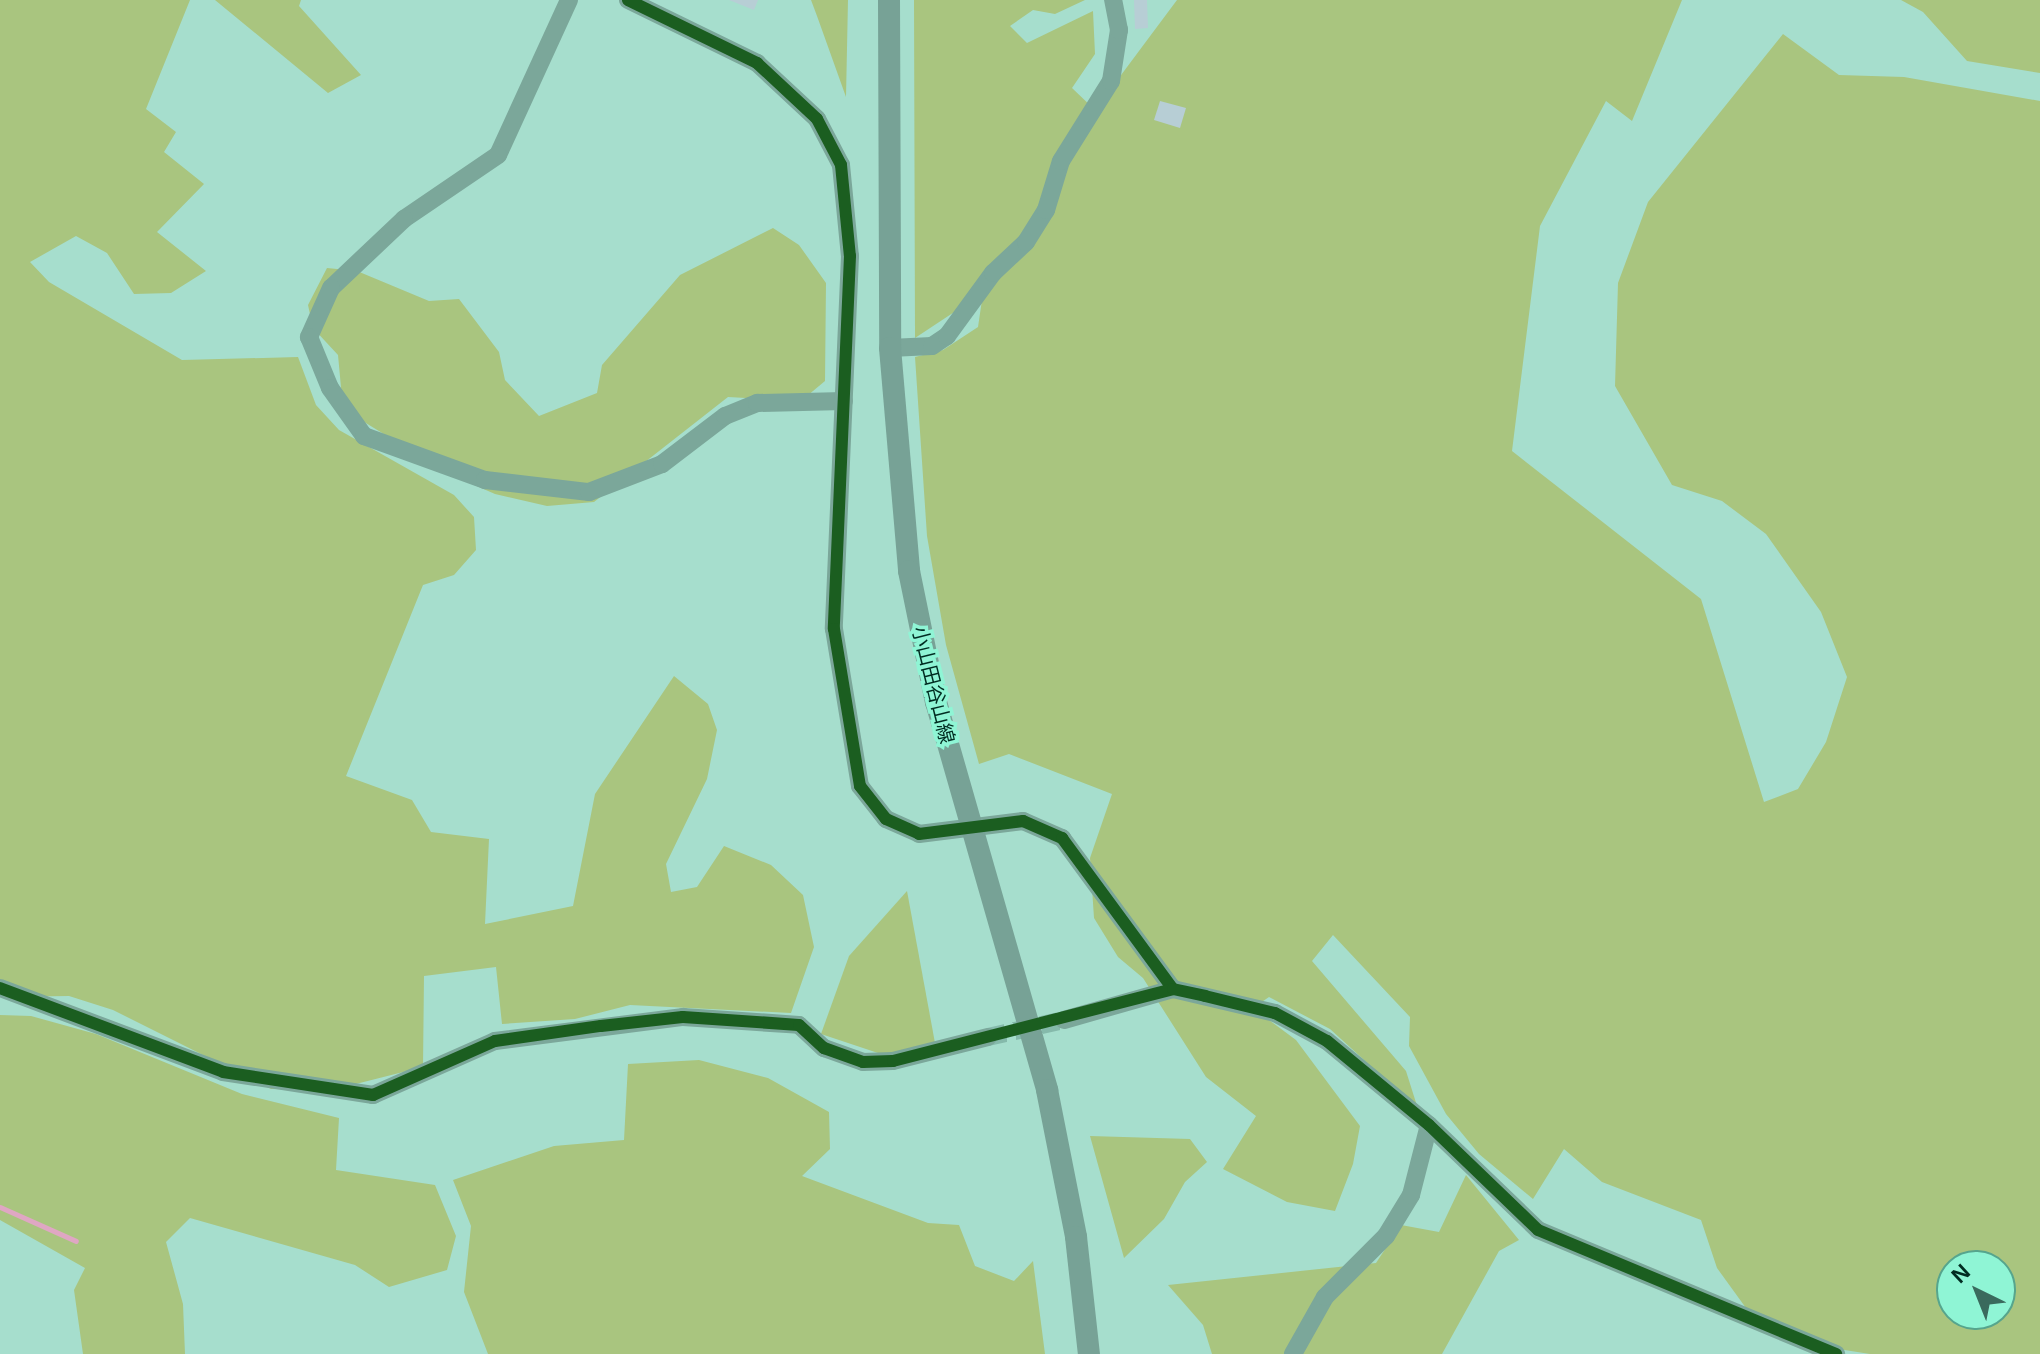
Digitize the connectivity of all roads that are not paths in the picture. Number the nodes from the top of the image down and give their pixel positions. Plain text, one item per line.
1 (569, 0) edge
2 (628, 0) edge
3 (889, 0) edge
4 (1113, 0) edge
5 (890, 348) junction
6 (844, 401) junction
7 (970, 824) junction
8 (0, 988) edge
9 (1173, 989) junction
10 (1064, 1020) tunnel mouth
11 (988, 1037) tunnel mouth
12 (1429, 1125) junction
13 (1089, 1354) edge
14 (1293, 1354) edge
15 (1836, 1354) edge

1 - 6 street
2 - 6 street
3 - 5 main road, 小山田谷山線
4 - 5 street
5 - 7 main road, 小山田谷山線
6 - 7 street
7 - 9 street
7 - 13 main road, 小山田谷山線
8 - 11 street
9 - 10 street
9 - 12 street
12 - 14 street
12 - 15 street

